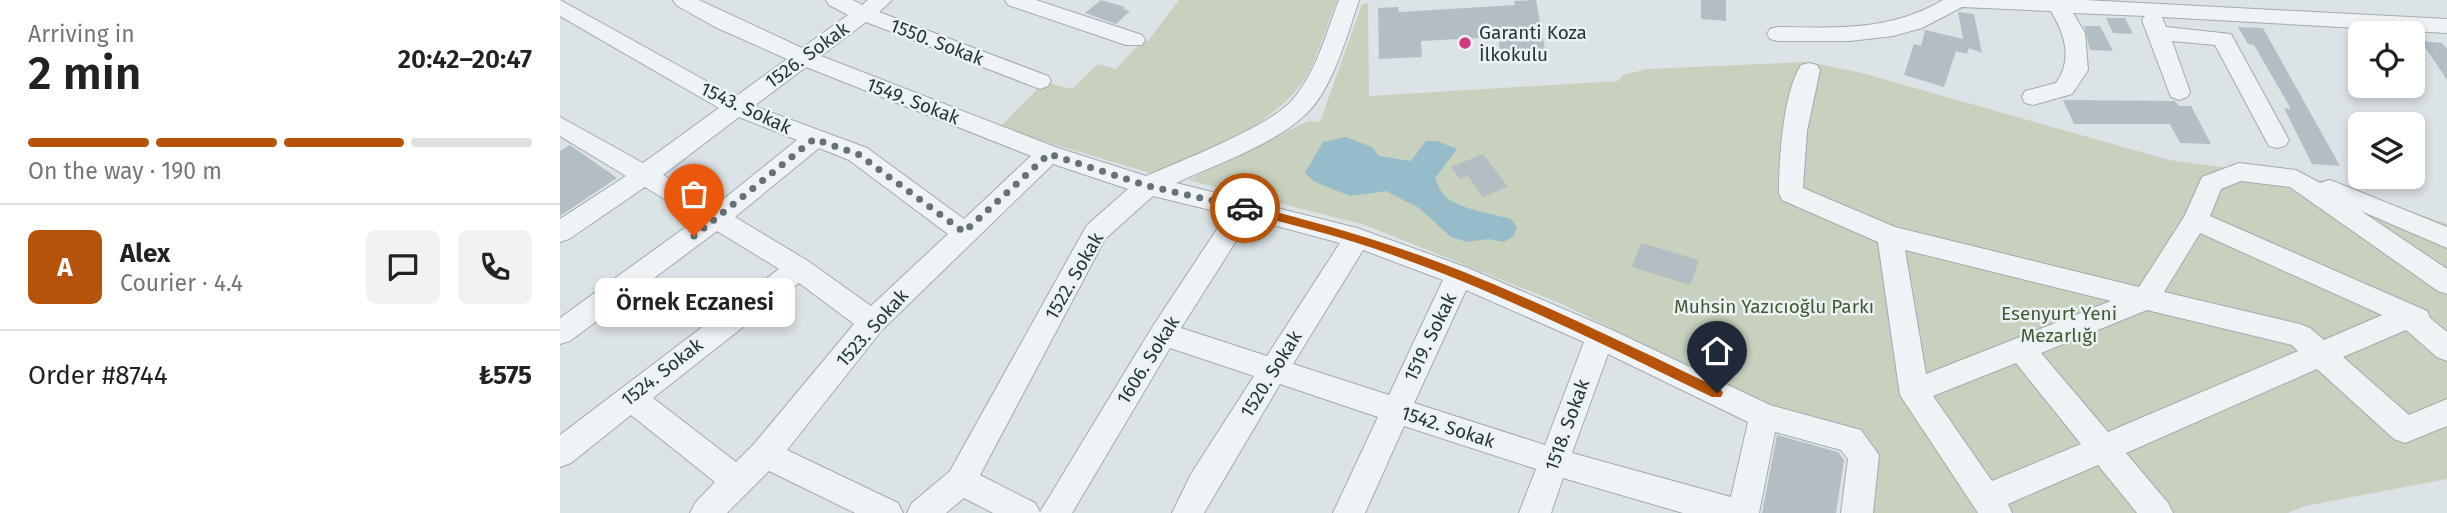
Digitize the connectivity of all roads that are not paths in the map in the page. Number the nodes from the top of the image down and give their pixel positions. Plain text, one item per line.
1 (683, 0) edge
2 (836, 0) edge
3 (1015, 0) edge
4 (1349, 0) edge
5 (1960, 0) edge
6 (2057, 4) junction
7 (560, 7) edge
8 (873, 7) edge
9 (2149, 9) junction
10 (2447, 26) edge
11 (2158, 33) junction
12 (1779, 34) dead end
13 (1134, 40) dead end
14 (802, 57) junction
15 (1808, 70) dead end
16 (1040, 81) dead end
17 (2179, 92) dead end
18 (2033, 97) dead end
19 (737, 108) junction
20 (566, 136) edge
21 (814, 139) junction
22 (2277, 140) dead end
23 (1049, 154) junction
24 (645, 175) junction
25 (2296, 178) junction
26 (1148, 186) junction
27 (1244, 208) junction
28 (716, 219) junction
29 (2195, 220) junction
30 (560, 232) edge
31 (964, 232) junction
32 (1890, 236) junction
33 (1357, 238) junction
34 (2447, 238) edge
35 (799, 268) junction
36 (1460, 275) junction
37 (2447, 283) edge
38 (2146, 299) junction
39 (2409, 316) junction
40 (872, 322) junction
41 (2447, 332) edge
42 (560, 333) edge
43 (1163, 334) junction
44 (1600, 337) junction
45 (2021, 349) junction
46 (2447, 349) edge
47 (2320, 354) junction
48 (1273, 371) junction
49 (1914, 391) junction
50 (630, 397) junction
51 (1395, 410) junction
52 (2447, 412) edge
53 (1764, 416) junction
54 (2103, 448) junction
55 (560, 453) edge
56 (765, 454) junction
57 (1552, 461) junction
58 (737, 481) junction
59 (961, 481) junction
60 (1991, 506) edge
61 (706, 513) edge
62 (887, 513) edge
63 (923, 513) edge
64 (1024, 513) edge
65 (1055, 513) edge
66 (1188, 513) edge
67 (1349, 513) edge
68 (1535, 513) edge
69 (1734, 513) edge
70 (1743, 513) edge
71 (1857, 513) edge
72 (2157, 513) edge

1 - 14 street, 1549. Sokak
2 - 8 street, 1550. Sokak
3 - 13 street
4 - 26 street, 1522. Sokak
5 - 6 street
5 - 12 street
6 - 9 street
6 - 18 street
7 - 19 street, 1543. Sokak
8 - 14 street, 1526. Sokak
8 - 16 street, 1550. Sokak
9 - 10 street
9 - 11 street
11 - 17 street
11 - 22 street
14 - 19 street, 1526. Sokak
14 - 23 street, 1549. Sokak
15 - 32 street
19 - 21 street, 1543. Sokak
19 - 24 street, 1526. Sokak
20 - 24 street
21 - 28 street
21 - 31 street, 1543. Sokak
23 - 26 street, 1549. Sokak
23 - 31 street, 1523. Sokak
24 - 28 street
24 - 30 street, 1526. Sokak
25 - 29 street
25 - 34 street
25 - 37 street
26 - 27 street, 1549. Sokak
26 - 59 street, 1522. Sokak
27 - 33 street, 1549. Sokak
27 - 43 street, 1606. Sokak
28 - 35 street
28 - 42 street
29 - 38 street
29 - 39 street
31 - 40 street, 1523. Sokak
32 - 38 street
32 - 49 street
33 - 36 street, 1549. Sokak
33 - 48 street, 1520. Sokak
35 - 40 street
35 - 50 street, 1524. Sokak
36 - 44 street, 1549. Sokak
36 - 51 street, 1519. Sokak
38 - 45 street
38 - 47 street
39 - 41 street
39 - 46 street
39 - 47 street
40 - 56 street, 1523. Sokak
43 - 48 street, 1542. Sokak
43 - 65 street, 1606. Sokak
44 - 53 street, 1549. Sokak
44 - 57 street, 1518. Sokak
45 - 49 street
45 - 54 street
47 - 52 street
47 - 54 street
48 - 51 street, 1542. Sokak
48 - 66 street, 1520. Sokak
49 - 60 street
50 - 55 street, 1524. Sokak
50 - 58 street
51 - 57 street, 1542. Sokak
51 - 67 street, 1519. Sokak
53 - 70 street
53 - 71 street, 1549. Sokak
54 - 60 street
54 - 72 street
56 - 58 street, 1523. Sokak
56 - 62 street
57 - 68 street, 1518. Sokak
57 - 69 street, 1542. Sokak
58 - 61 street, 1523. Sokak
59 - 63 street, 1522. Sokak
59 - 64 street

